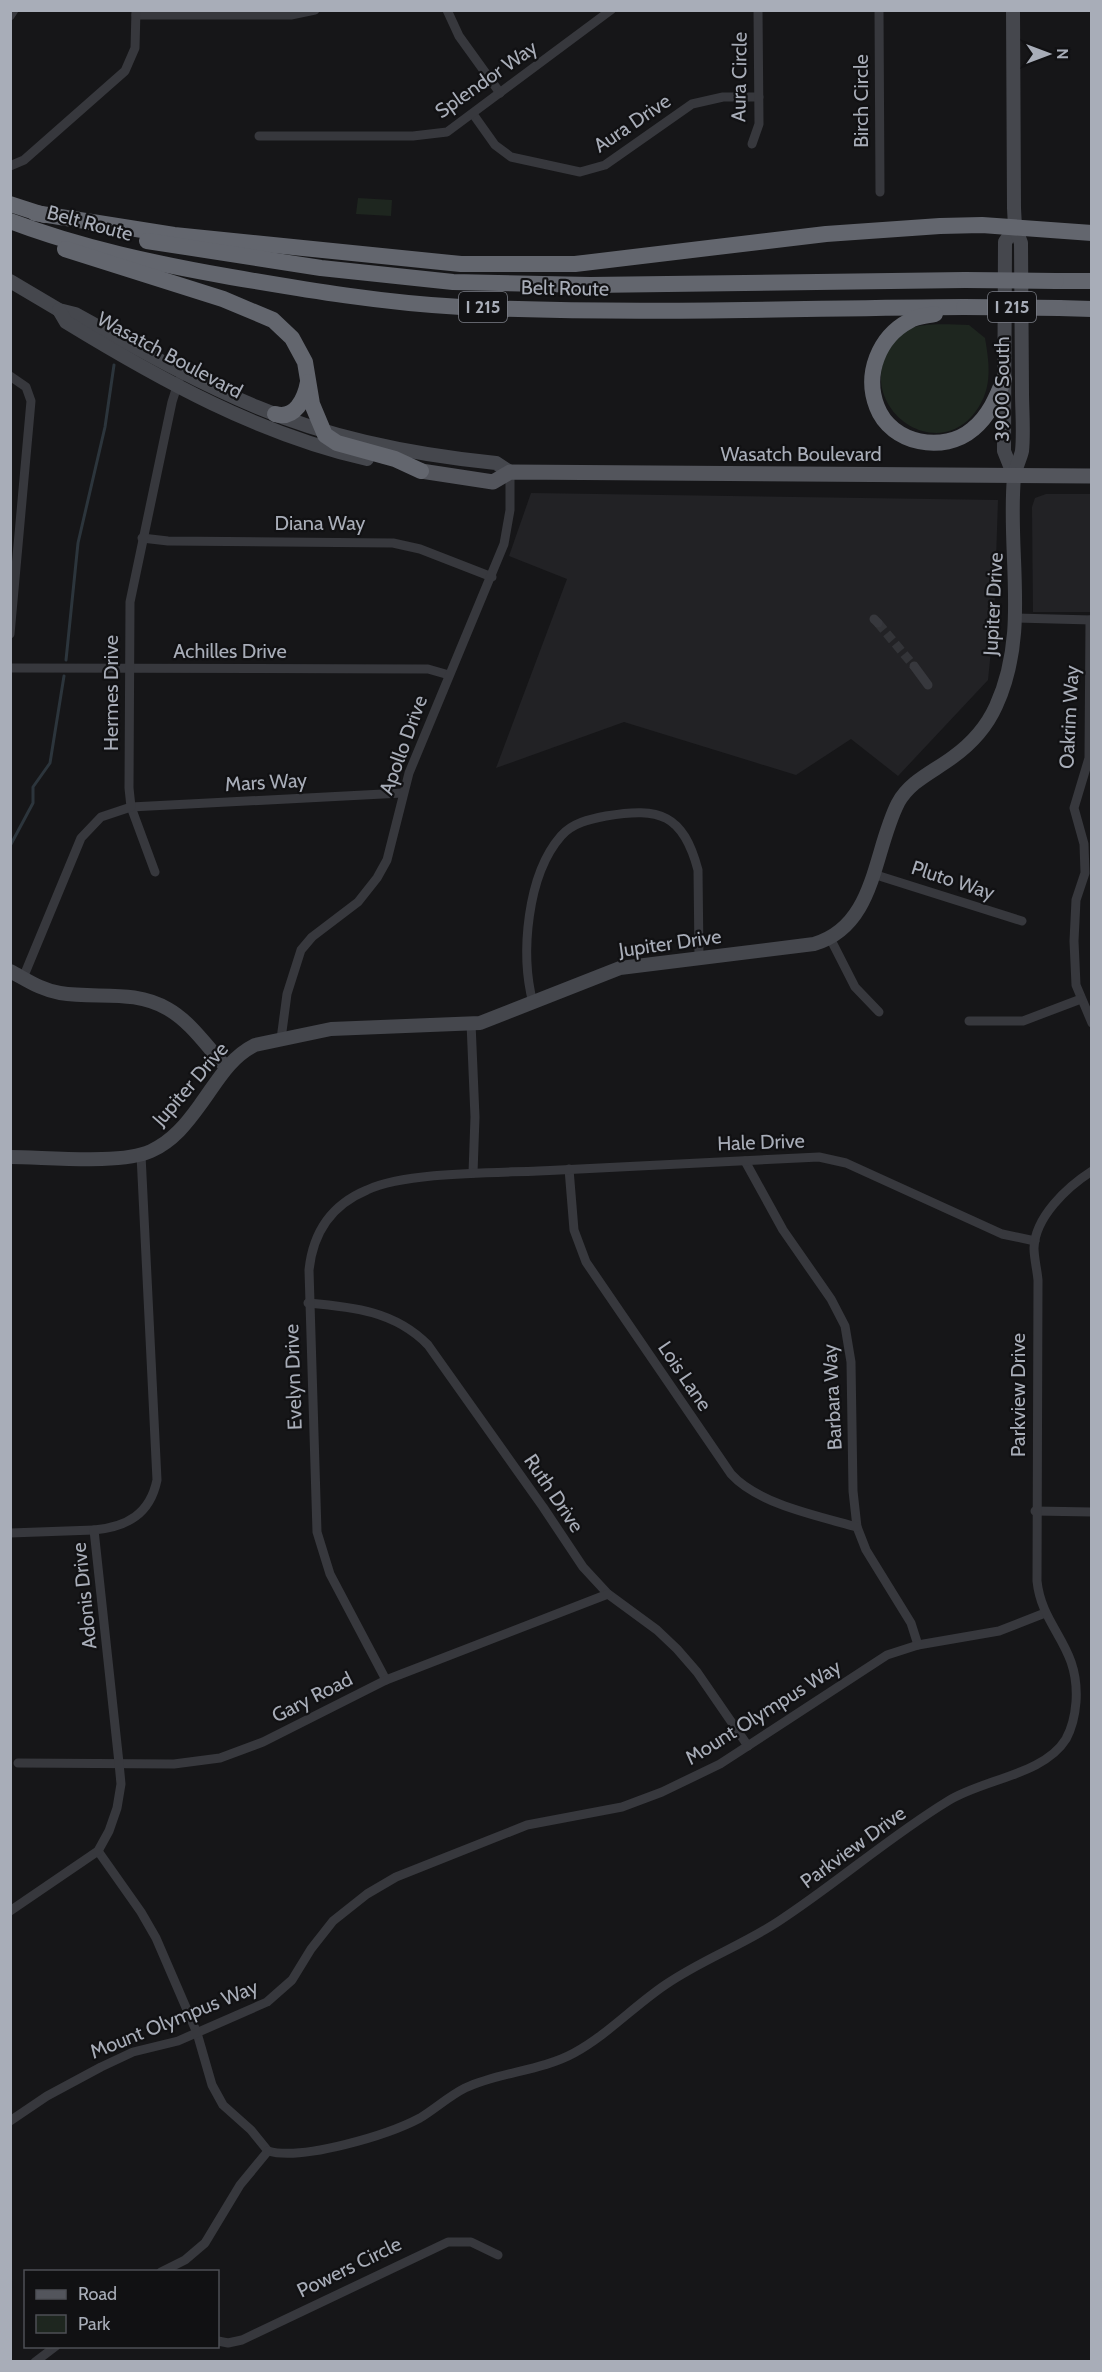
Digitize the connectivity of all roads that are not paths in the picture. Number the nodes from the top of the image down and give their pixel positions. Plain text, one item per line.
1 (14, 10) edge
2 (447, 10) edge
3 (611, 10) edge
4 (758, 10) edge
5 (879, 10) edge
6 (1013, 10) edge
7 (315, 11) edge
8 (136, 13) edge
9 (10, 16) edge
10 (501, 93) junction
11 (759, 97) junction
12 (473, 114) junction
13 (259, 136) dead end
14 (752, 144) dead end
15 (11, 166) edge
16 (880, 192) dead end
17 (10, 204) edge
18 (35, 213) junction
19 (10, 221) edge
20 (1015, 227) junction
21 (10, 230) edge
22 (1092, 233) edge
23 (1092, 281) edge
24 (10, 282) edge
25 (964, 307) junction
26 (1092, 309) edge
27 (59, 310) junction
28 (182, 372) junction
29 (308, 375) junction
30 (10, 376) edge
31 (1004, 379) junction
32 (176, 387) junction
33 (275, 414) junction
34 (322, 429) junction
35 (421, 471) junction
36 (510, 472) junction
37 (1014, 476) junction
38 (1092, 476) edge
39 (142, 538) junction
40 (14, 541) edge
41 (492, 577) junction
42 (1016, 618) junction
43 (1091, 620) edge
44 (10, 634) edge
45 (914, 666) tunnel mouth
46 (10, 668) edge
47 (128, 668) junction
48 (449, 675) junction
49 (928, 685) dead end
50 (1091, 691) edge
51 (1080, 792) junction
52 (402, 793) junction
53 (1092, 794) edge
54 (131, 807) junction
55 (155, 872) dead end
56 (873, 874) junction
57 (1087, 887) edge
58 (1022, 921) dead end
59 (830, 938) junction
60 (699, 957) junction
61 (17, 974) edge
62 (1081, 999) junction
63 (533, 1003) junction
64 (879, 1012) dead end
65 (969, 1021) dead end
66 (471, 1023) junction
67 (1092, 1023) edge
68 (281, 1039) junction
69 (226, 1068) junction
70 (141, 1155) junction
71 (10, 1157) edge
72 (745, 1161) junction
73 (569, 1169) junction
74 (1092, 1172) edge
75 (473, 1173) junction
76 (1035, 1241) junction
77 (308, 1303) junction
78 (1035, 1511) junction
79 (1092, 1512) edge
80 (857, 1527) junction
81 (94, 1530) junction
82 (10, 1533) edge
83 (608, 1594) junction
84 (1045, 1613) junction
85 (918, 1646) junction
86 (386, 1680) junction
87 (748, 1746) junction
88 (18, 1763) dead end
89 (119, 1763) junction
90 (98, 1851) junction
91 (10, 1911) edge
92 (197, 2033) junction
93 (10, 2121) edge
94 (268, 2151) junction
95 (498, 2255) dead end
96 (165, 2270) edge
97 (219, 2341) edge
98 (53, 2348) edge
99 (35, 2361) edge

1 - 9 street
2 - 10 street
3 - 10 street, Splendor Way
4 - 11 street, Aura Circle
5 - 16 street, Birch Circle
6 - 20 main road, 3900 South
7 - 8 street
8 - 15 street
10 - 12 street, Splendor Way
11 - 12 street, Aura Drive
11 - 14 street, Aura Circle
12 - 13 street, Splendor Way
17 - 18 highway, Belt Route / I 215
18 - 20 highway
18 - 23 highway, Belt Route / I 215, bridge
19 - 25 highway, Belt Route / I 215
20 - 22 highway
20 - 31 main road, 3900 South
20 - 37 main road, 3900 South
21 - 29 highway
24 - 27 main road, Wasatch Boulevard
25 - 26 highway, Belt Route / I 215, bridge
25 - 31 highway
27 - 28 main road, Wasatch Boulevard
27 - 32 main road, Wasatch Boulevard
28 - 32 street, Hermes Drive
28 - 33 main road, Wasatch Boulevard
29 - 33 highway
29 - 34 highway
30 - 40 street
31 - 37 main road, 3900 South
32 - 35 main road, Wasatch Boulevard
32 - 39 street, Hermes Drive
33 - 34 main road, Wasatch Boulevard
34 - 35 highway
34 - 36 main road, Wasatch Boulevard
35 - 36 main road, Wasatch Boulevard
36 - 37 main road, Wasatch Boulevard
36 - 41 street, Apollo Drive
37 - 38 main road, Wasatch Boulevard
37 - 42 main road, Jupiter Drive
39 - 41 street, Diana Way
39 - 47 street, Hermes Drive
40 - 44 street
41 - 48 street, Apollo Drive
42 - 43 street
42 - 56 main road, Jupiter Drive
43 - 50 street, Oakrim Way
45 - 49 street
46 - 47 street, Achilles Drive
47 - 48 street, Achilles Drive
47 - 54 street, Hermes Drive
48 - 52 street, Apollo Drive
50 - 51 street, Oakrim Way
51 - 53 street
51 - 57 street, Oakrim Way
52 - 54 street, Mars Way
52 - 68 street, Apollo Drive
54 - 55 street, Hermes Drive
54 - 61 street
56 - 58 street, Pluto Way
56 - 59 main road, Jupiter Drive
57 - 62 street, Oakrim Way
59 - 60 main road, Jupiter Drive
59 - 64 street
60 - 63 main road, Jupiter Drive
60 - 63 street
61 - 69 main road
62 - 65 street
62 - 67 street, Oakrim Way
63 - 66 main road, Jupiter Drive
66 - 68 main road, Jupiter Drive
66 - 75 street
68 - 69 main road, Jupiter Drive
69 - 70 main road, Jupiter Drive
70 - 71 main road, Jupiter Drive
70 - 81 street, Adonis Drive
72 - 73 street, Hale Drive
72 - 76 street, Hale Drive
72 - 80 street, Barbara Way
73 - 75 street, Hale Drive
73 - 80 street, Lois Lane
74 - 76 street, Parkview Drive
75 - 77 street, Evelyn Drive
76 - 78 street, Parkview Drive
77 - 83 street, Ruth Drive
77 - 86 street, Evelyn Drive
78 - 79 street
78 - 84 street, Parkview Drive
80 - 85 street, Barbara Way
81 - 82 street
81 - 89 street, Adonis Drive
83 - 86 street, Gary Road
83 - 87 street, Ruth Drive
84 - 85 street, Mount Olympus Way
84 - 94 street, Parkview Drive
85 - 87 street, Mount Olympus Way
86 - 89 street, Gary Road
87 - 92 street, Mount Olympus Way
88 - 89 street, Gary Road
89 - 90 street, Adonis Drive
90 - 91 street, Adonis Drive
90 - 92 street
92 - 93 street, Mount Olympus Way
92 - 94 street
94 - 96 street
95 - 97 street, Powers Circle
98 - 99 street

